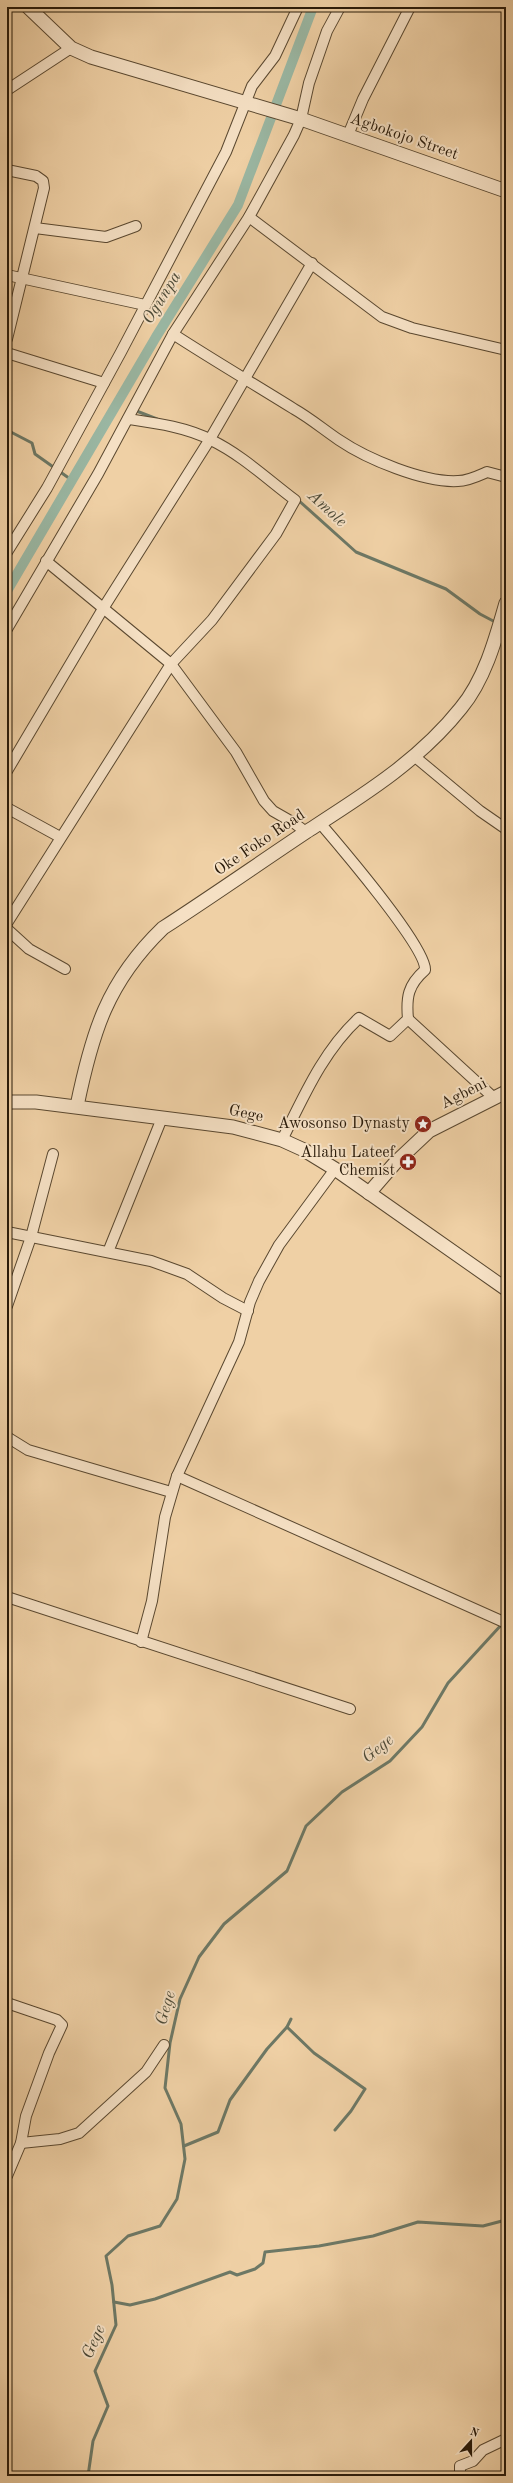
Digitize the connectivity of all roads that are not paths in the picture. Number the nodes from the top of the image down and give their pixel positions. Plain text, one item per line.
1 (28, 7) edge
2 (298, 7) edge
3 (340, 7) edge
4 (410, 7) edge
5 (71, 48) junction
6 (7, 90) edge
7 (246, 102) junction
8 (296, 117) junction
9 (348, 135) junction
10 (7, 170) edge
11 (506, 191) edge
12 (249, 217) junction
13 (136, 226) dead end
14 (35, 228) junction
15 (312, 264) junction
16 (7, 275) edge
17 (24, 279) junction
18 (145, 305) junction
19 (173, 334) junction
20 (7, 339) edge
21 (506, 350) edge
22 (7, 353) edge
23 (244, 379) junction
24 (104, 382) junction
25 (128, 418) junction
26 (210, 439) junction
27 (506, 477) edge
28 (7, 552) edge
29 (46, 562) junction
30 (506, 603) edge
31 (104, 607) junction
32 (7, 629) edge
33 (171, 664) junction
34 (414, 756) junction
35 (7, 771) edge
36 (7, 808) edge
37 (320, 823) junction
38 (506, 829) edge
39 (306, 832) junction
40 (60, 837) junction
41 (7, 923) edge
42 (7, 929) edge
43 (65, 969) dead end
44 (408, 1019) junction
45 (506, 1092) edge
46 (494, 1098) junction
47 (7, 1102) edge
48 (77, 1106) junction
49 (162, 1118) junction
50 (282, 1140) junction
51 (53, 1154) dead end
52 (334, 1169) junction
53 (369, 1193) junction
54 (7, 1232) edge
55 (31, 1237) junction
56 (108, 1252) junction
57 (506, 1289) edge
58 (7, 1306) edge
59 (248, 1311) junction
60 (7, 1437) edge
61 (177, 1476) junction
62 (171, 1492) junction
63 (7, 1597) edge
64 (506, 1623) edge
65 (141, 1642) junction
66 (350, 1709) dead end
67 (7, 2003) edge
68 (164, 2045) dead end
69 (21, 2143) junction
70 (7, 2176) edge
71 (506, 2439) edge
72 (460, 2476) edge

1 - 5 street, Agbokojo Street
2 - 7 street
3 - 8 street
4 - 9 street
5 - 6 street
5 - 7 street, Agbokojo Street
7 - 8 street, Agbokojo Street
7 - 18 street
8 - 9 street, Agbokojo Street
8 - 12 street
9 - 11 street, Agbokojo Street
10 - 14 street
12 - 15 street
12 - 19 street
13 - 14 street
14 - 17 street
15 - 21 street
15 - 23 street
16 - 17 street
17 - 18 street
17 - 20 street
18 - 24 street
19 - 23 street
19 - 25 street
22 - 24 street
23 - 26 street
23 - 27 street
24 - 28 street
25 - 26 street
25 - 29 street
26 - 31 street
26 - 33 street
29 - 31 street
29 - 32 street
30 - 34 street, Oke Foko Road
31 - 33 street
31 - 35 street
33 - 39 street
33 - 40 street
34 - 37 street, Oke Foko Road
34 - 38 street
36 - 40 street
37 - 39 street, Oke Foko Road
37 - 44 street
39 - 48 street, Oke Foko Road
40 - 41 street
42 - 43 street
44 - 46 street
44 - 50 street
45 - 46 street, Agbeni
46 - 53 street, Agbeni
47 - 48 street, Gege
48 - 49 street, Gege
49 - 50 street, Gege
49 - 56 street
50 - 52 street, Gege
51 - 55 street
52 - 53 street, Gege
52 - 59 street
53 - 57 street, Gege
54 - 55 street
55 - 56 street
55 - 58 street
56 - 59 street
59 - 61 street
60 - 62 street
61 - 62 street
61 - 64 street
62 - 65 street
63 - 65 street
65 - 66 street
67 - 69 street
68 - 69 street
69 - 70 street
71 - 72 street

